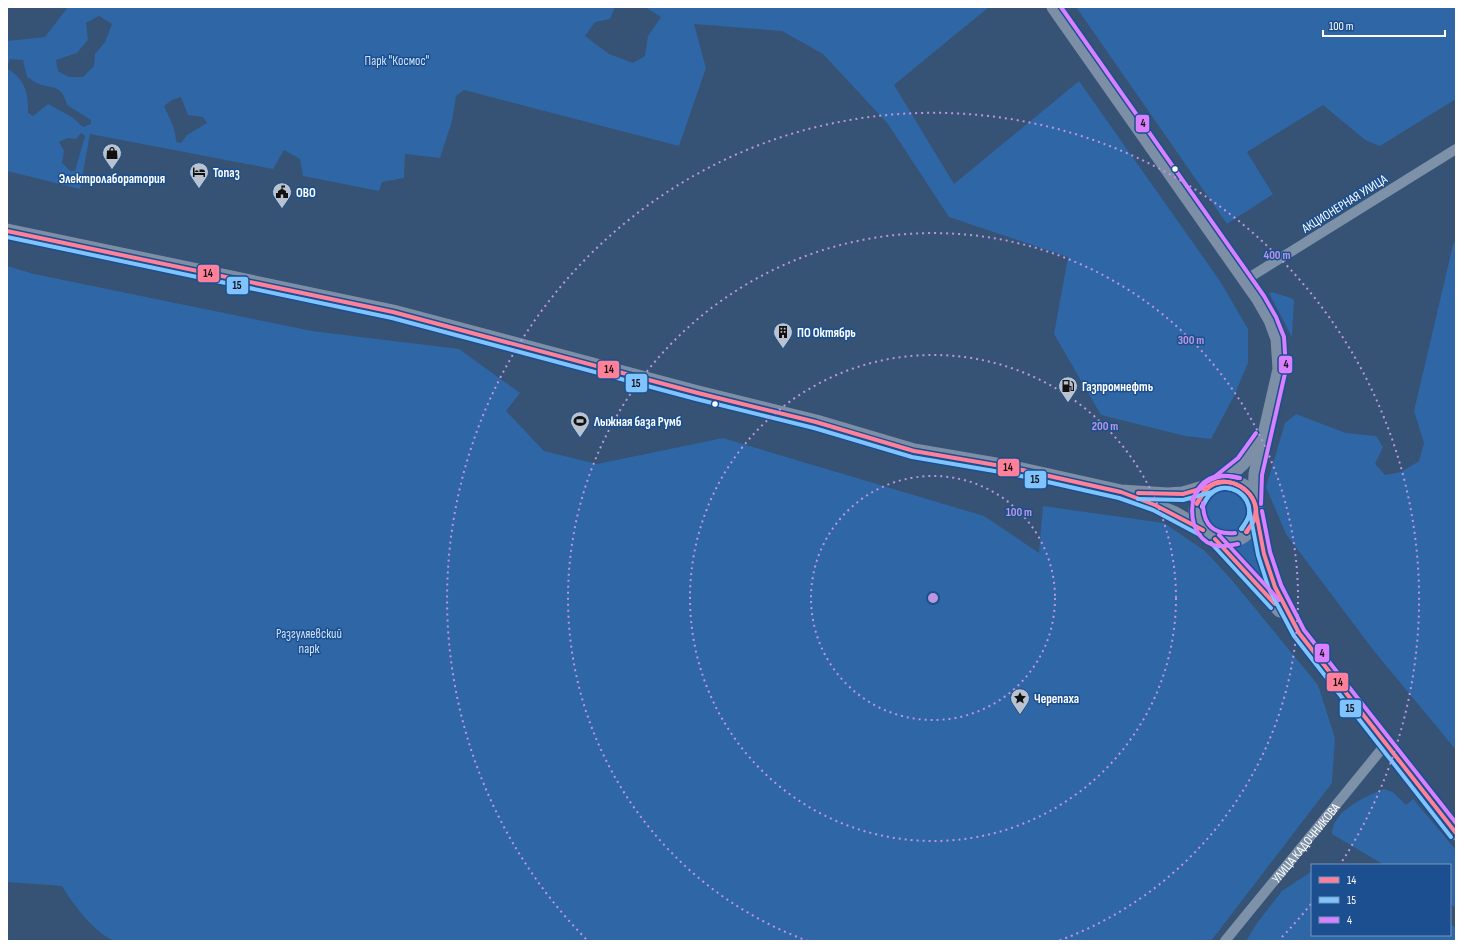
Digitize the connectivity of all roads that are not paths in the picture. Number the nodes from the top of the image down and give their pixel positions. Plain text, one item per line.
1 (1054, 7) edge
2 (1456, 149) edge
3 (7, 231) edge
4 (1247, 279) junction
5 (1267, 426) junction
6 (1213, 485) junction
7 (1121, 492) junction
8 (1255, 508) junction
9 (1209, 534) junction
10 (1299, 632) junction
11 (1385, 745) junction
12 (1456, 833) edge
13 (1225, 941) edge

1 - 4 main road
2 - 4 street, АКЦИОНЕРНАЯ УЛИЦА
3 - 7 main road
4 - 5 main road
5 - 6 main road
5 - 8 main road
6 - 7 main road
6 - 8 main road
6 - 9 main road
7 - 9 main road
8 - 9 main road
8 - 10 main road
9 - 10 main road
10 - 11 main road
11 - 12 main road
11 - 13 street, УЛИЦА КАДОЧНИКОВА

